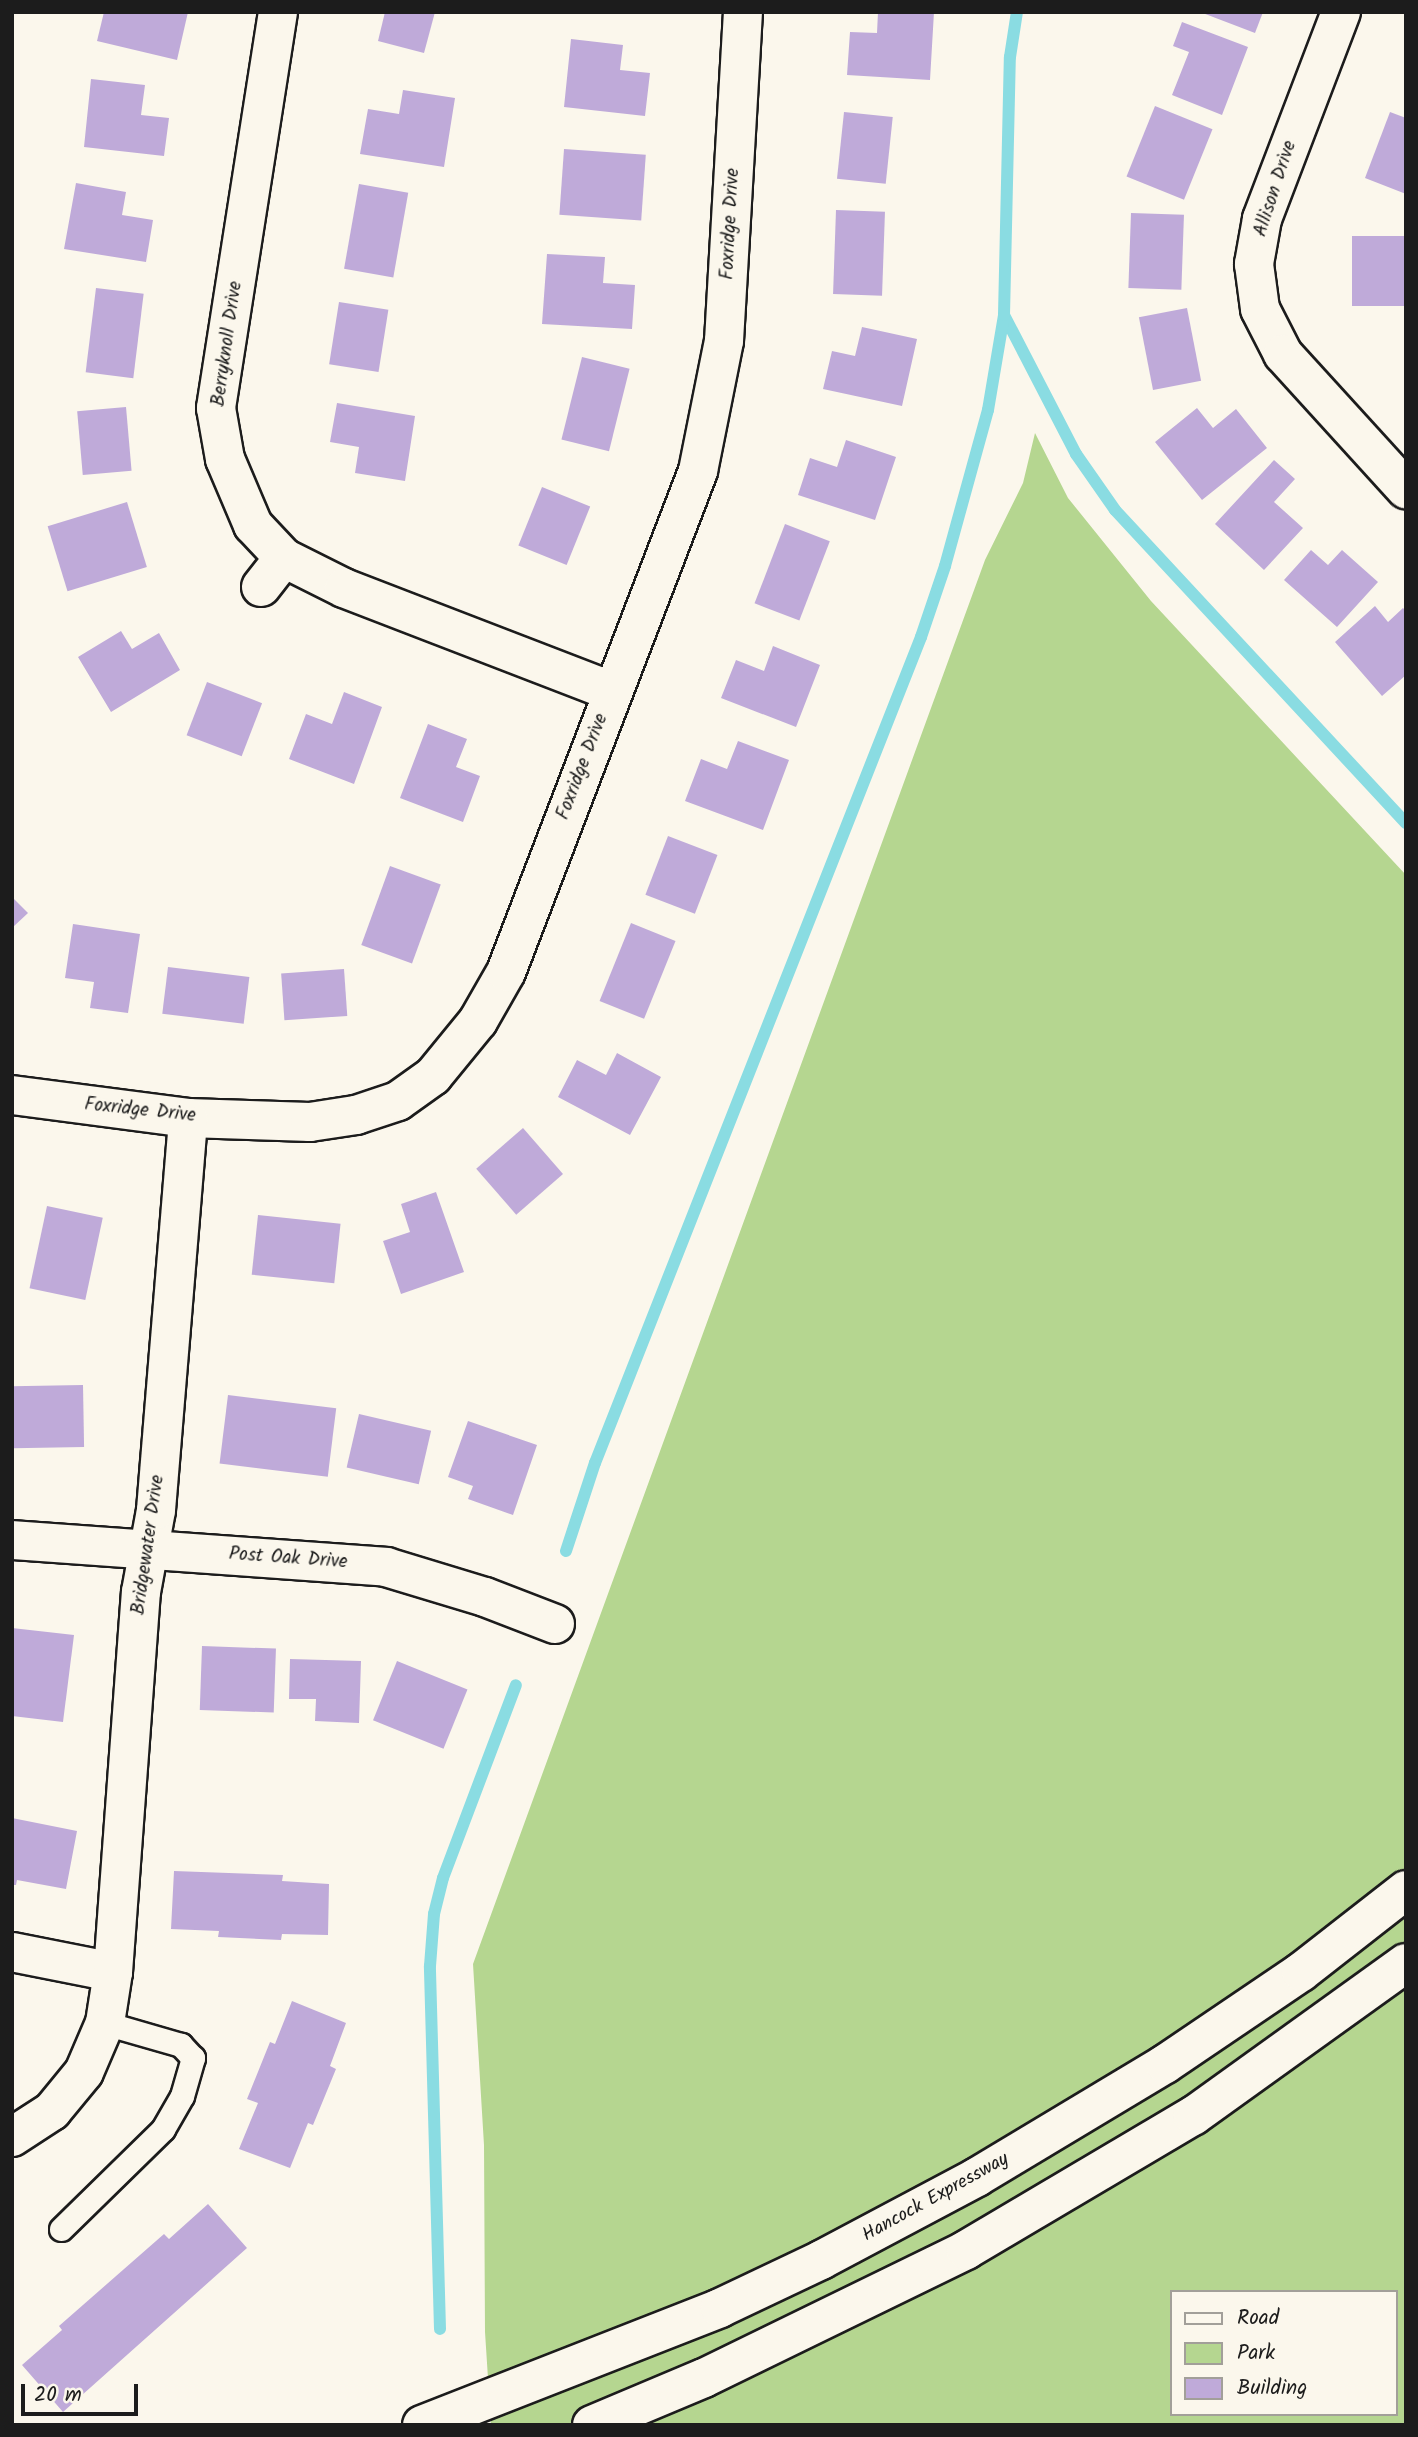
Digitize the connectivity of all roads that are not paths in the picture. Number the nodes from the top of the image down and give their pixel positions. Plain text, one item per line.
1 (278, 12) edge
2 (743, 12) edge
3 (1341, 12) edge
4 (1406, 489) edge
5 (611, 691) junction
6 (12, 1095) edge
7 (188, 1118) junction
8 (12, 1540) edge
9 (149, 1550) junction
10 (555, 1624) dead end
11 (1406, 1890) edge
12 (12, 1952) edge
13 (1406, 1963) edge
14 (113, 1972) junction
15 (105, 2023) junction
16 (12, 2137) edge
17 (61, 2229) dead end
18 (422, 2425) edge
19 (592, 2425) edge

1 - 5 street, Berryknoll Drive
2 - 5 street, Foxridge Drive
3 - 4 street, Allison Drive
5 - 7 street, Foxridge Drive
6 - 7 street, Foxridge Drive
7 - 9 street, Bridgewater Drive
8 - 9 street, Post Oak Drive
9 - 10 street, Post Oak Drive
9 - 14 street, Bridgewater Drive
11 - 18 street, Hancock Expressway
12 - 14 street
13 - 19 street
14 - 15 street, Bridgewater Drive
15 - 16 street, Bridgewater Drive
15 - 17 lane

